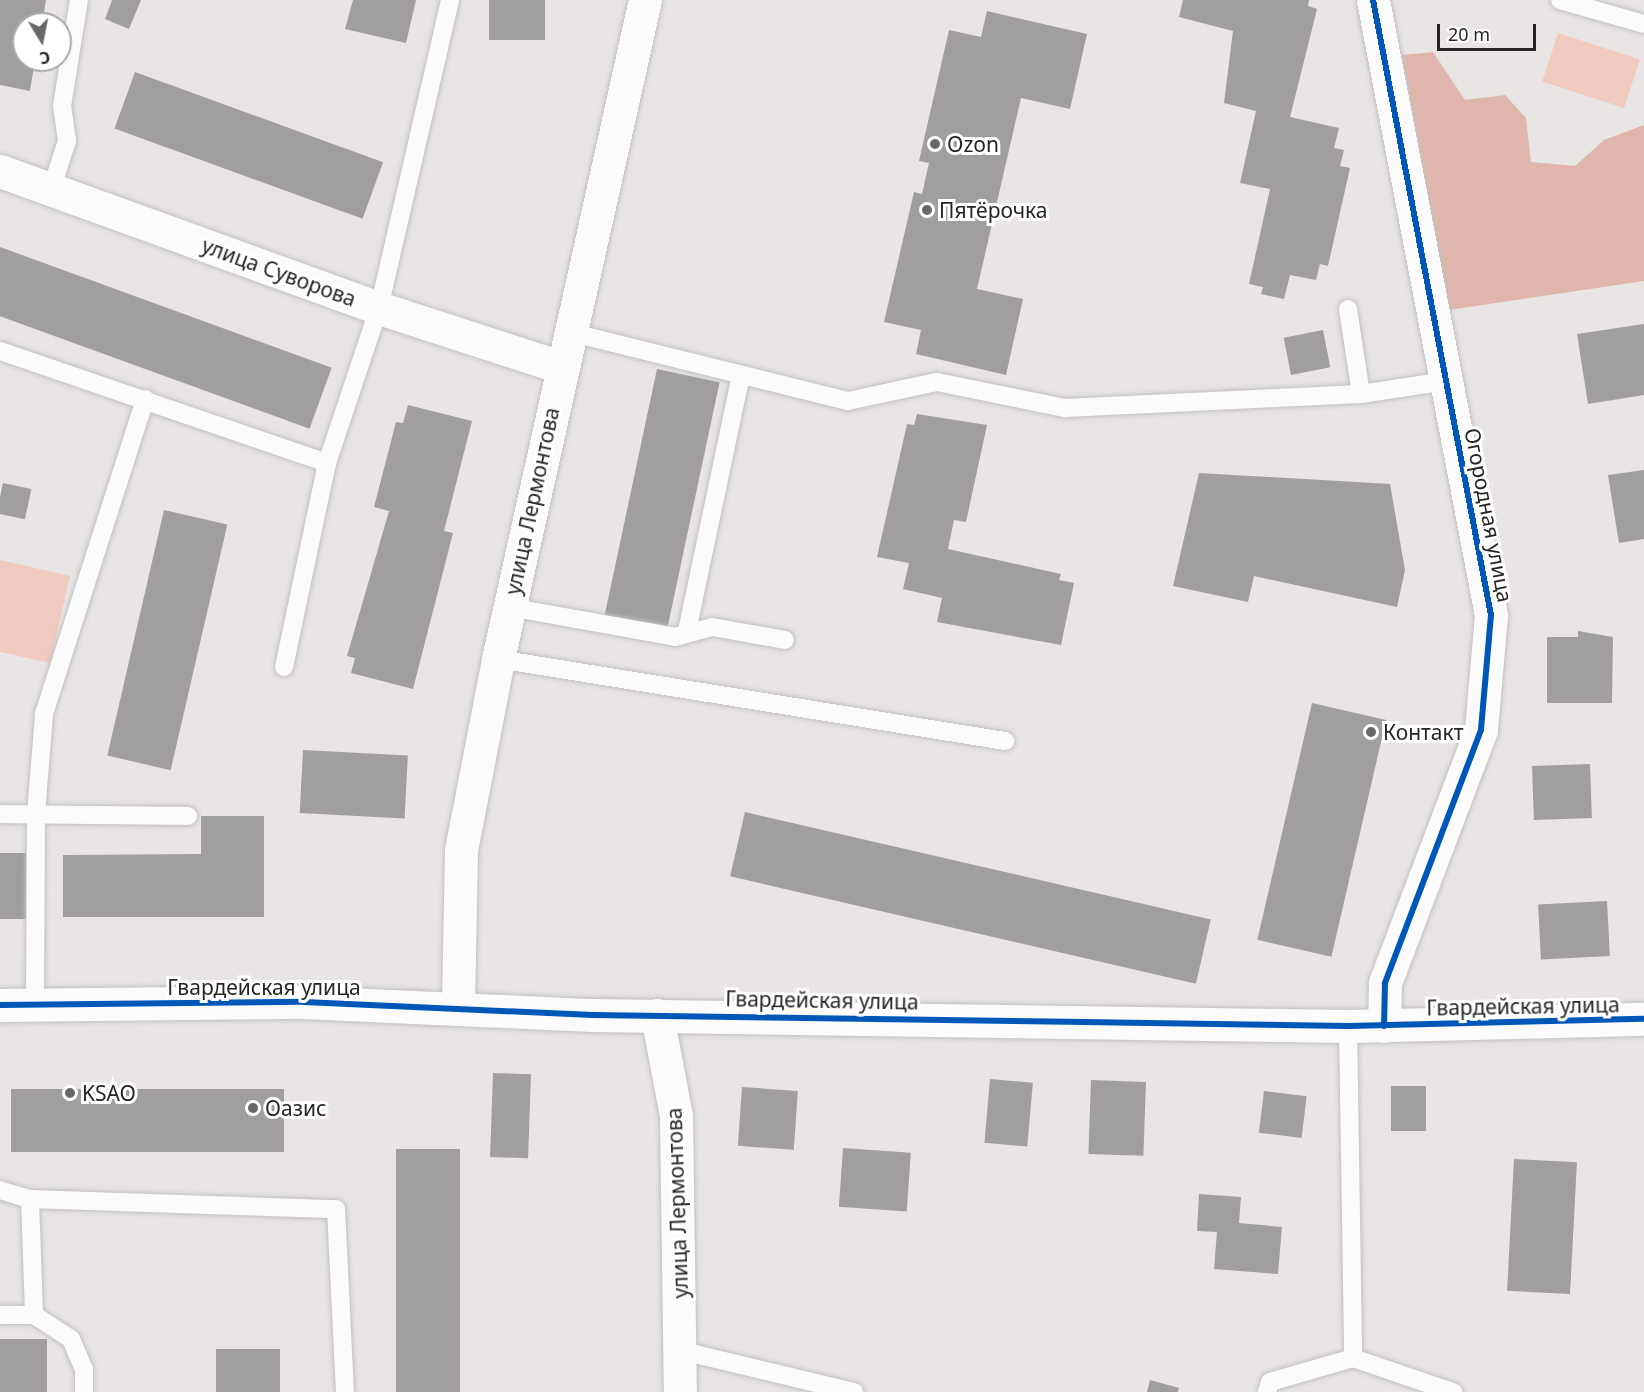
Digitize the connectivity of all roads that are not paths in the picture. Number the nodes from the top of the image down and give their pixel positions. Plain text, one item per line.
1 (79, 0) edge
2 (450, 0) edge
3 (645, 0) edge
4 (1373, 0) edge
5 (1560, 0) edge
6 (1644, 24) edge
7 (0, 171) edge
8 (51, 190) junction
9 (379, 308) junction
10 (1348, 309) dead end
11 (569, 332) junction
12 (0, 351) edge
13 (561, 367) junction
14 (741, 375) junction
15 (1446, 381) junction
16 (1361, 394) junction
17 (145, 399) junction
18 (327, 463) junction
19 (509, 607) junction
20 (687, 631) junction
21 (785, 640) dead end
22 (498, 659) junction
23 (285, 667) dead end
24 (1005, 741) dead end
25 (0, 814) edge
26 (36, 814) junction
27 (188, 816) dead end
28 (35, 1004) junction
29 (0, 1005) edge
30 (458, 1006) junction
31 (657, 1014) junction
32 (1644, 1019) edge
33 (1348, 1026) junction
34 (1384, 1026) junction
35 (0, 1190) edge
36 (30, 1199) junction
37 (0, 1315) edge
38 (34, 1315) junction
39 (683, 1351) junction
40 (1353, 1358) junction
41 (84, 1392) edge
42 (345, 1392) edge
43 (680, 1392) edge
44 (854, 1392) edge
45 (1267, 1392) edge
46 (1453, 1392) edge

1 - 8 lane
2 - 9 lane
3 - 11 street, улица Лермонтова
4 - 15 street, Огородная улица
5 - 6 lane
7 - 8 street, улица Суворова
8 - 9 street, улица Суворова
9 - 13 street, улица Суворова
9 - 18 lane
10 - 16 lane
11 - 13 street, улица Лермонтова
11 - 14 lane
12 - 17 lane
13 - 19 street, улица Лермонтова
14 - 16 lane
14 - 20 lane
15 - 16 lane
15 - 34 street, Огородная улица
17 - 18 lane
17 - 26 lane
18 - 23 lane
19 - 20 lane
19 - 22 street, улица Лермонтова
20 - 21 lane
22 - 24 lane
22 - 30 street, улица Лермонтова
25 - 26 lane
26 - 27 lane
26 - 28 lane
28 - 29 street, Гвардейская улица
28 - 30 street, Гвардейская улица
30 - 31 street, Гвардейская улица
31 - 33 street, Гвардейская улица
31 - 39 street, улица Лермонтова
32 - 34 street, Гвардейская улица
33 - 34 street, Гвардейская улица
33 - 40 lane
35 - 36 lane
36 - 38 lane
36 - 42 lane
37 - 38 lane
38 - 41 lane
39 - 43 street, улица Лермонтова
39 - 44 lane
40 - 45 lane
40 - 46 lane

